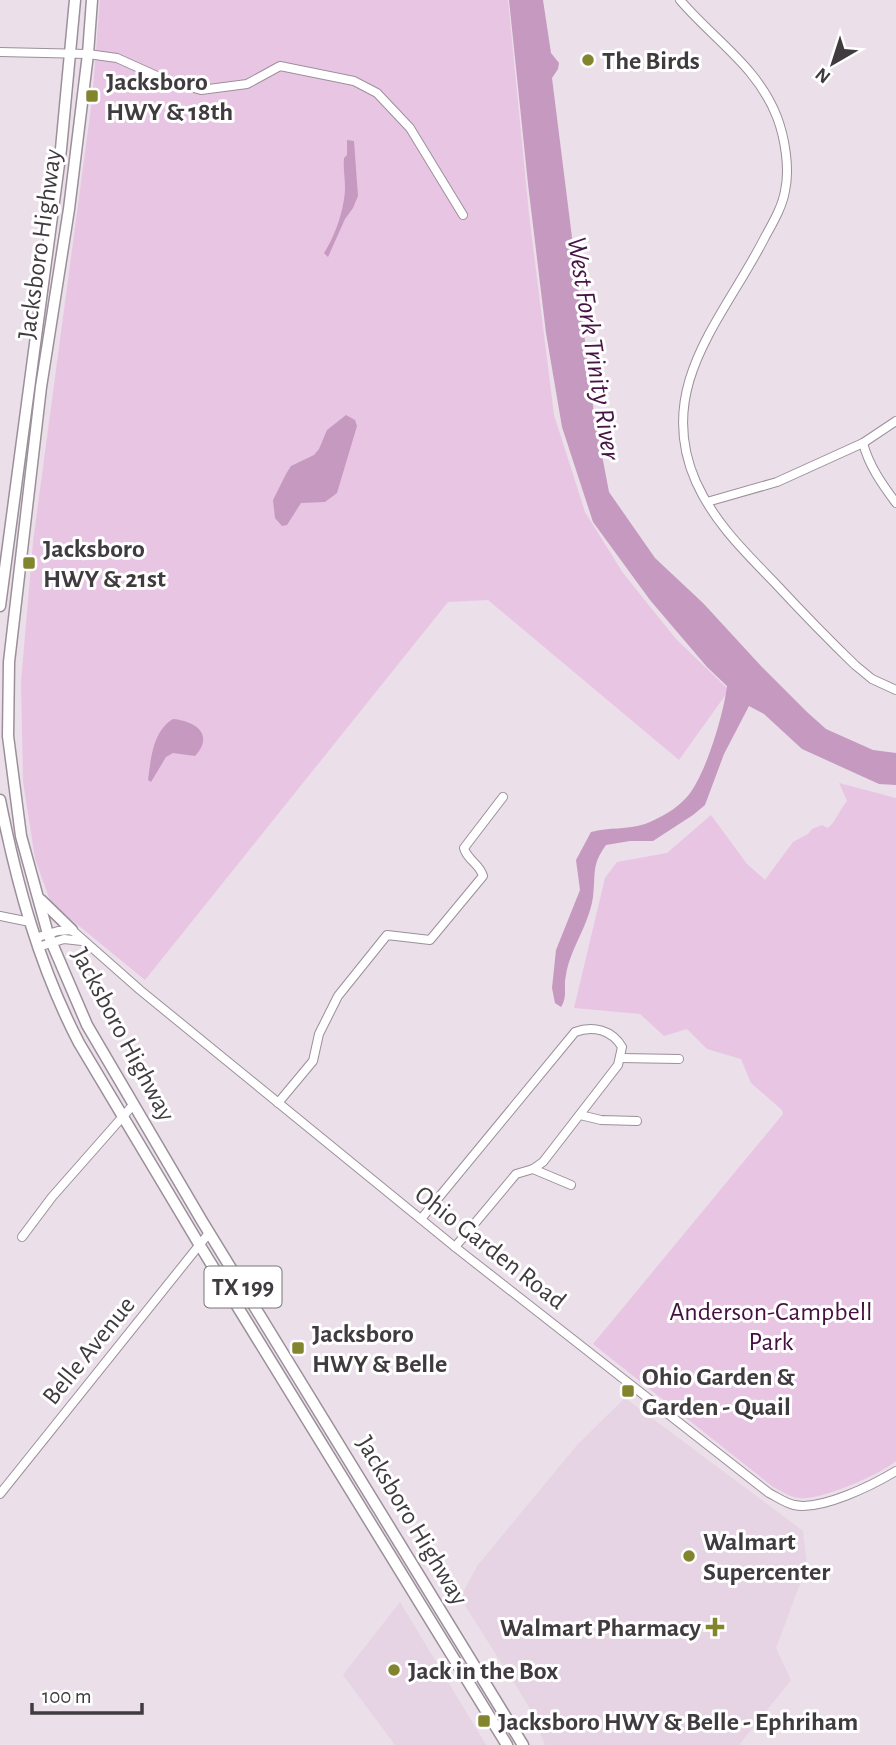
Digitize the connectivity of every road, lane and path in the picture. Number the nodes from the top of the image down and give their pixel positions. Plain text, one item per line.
1 (75, 0) edge
2 (92, 0) edge
3 (680, 0) edge
4 (0, 52) edge
5 (70, 53) junction
6 (88, 54) junction
7 (463, 215) dead end
8 (31, 368) junction
9 (44, 371) junction
10 (896, 421) edge
11 (863, 443) junction
12 (707, 502) junction
13 (896, 503) edge
14 (4, 572) junction
15 (0, 587) edge
16 (0, 606) edge
17 (4, 674) edge
18 (4, 687) edge
19 (896, 690) edge
20 (503, 797) dead end
21 (0, 800) edge
22 (37, 895) junction
23 (0, 916) edge
24 (30, 922) junction
25 (72, 930) junction
26 (50, 938) junction
27 (85, 942) junction
28 (36, 943) junction
29 (620, 1058) junction
30 (679, 1059) dead end
31 (278, 1103) junction
32 (133, 1105) junction
33 (580, 1115) junction
34 (123, 1116) junction
35 (637, 1121) dead end
36 (533, 1169) junction
37 (571, 1185) dead end
38 (421, 1219) junction
39 (209, 1233) junction
40 (22, 1237) dead end
41 (199, 1244) junction
42 (455, 1247) junction
43 (311, 1397) junction
44 (299, 1404) junction
45 (896, 1471) edge
46 (0, 1494) edge
47 (479, 1671) junction
48 (466, 1678) junction
49 (507, 1745) edge
50 (523, 1745) edge

1 - 5 main road, Jacksboro Highway
2 - 6 main road, Jacksboro Highway / TX 199
3 - 12 street
4 - 5 street
5 - 6 street
5 - 8 main road, Jacksboro Highway
6 - 7 street
6 - 9 main road, Jacksboro Highway / TX 199
8 - 9 main road
8 - 14 main road, Jacksboro Highway
9 - 17 main road, Jacksboro Highway / TX 199
10 - 11 street
11 - 12 street
11 - 13 street
12 - 19 street
14 - 15 main road
14 - 16 main road, Jacksboro Highway
17 - 18 main road, Jacksboro Highway / TX 199
18 - 22 main road, Jacksboro Highway / TX 199
20 - 31 street
21 - 24 main road, Jacksboro Highway / TX 199
22 - 25 main road
22 - 26 main road, Jacksboro Highway / TX 199
23 - 24 street
24 - 28 main road, Jacksboro Highway / TX 199
25 - 26 street
25 - 27 street, Ohio Garden Road
26 - 27 street
26 - 28 street
26 - 32 main road, Jacksboro Highway / TX 199
27 - 31 street, Ohio Garden Road
28 - 34 main road, Jacksboro Highway / TX 199
29 - 30 street
29 - 33 street
29 - 38 street
31 - 38 street, Ohio Garden Road
32 - 34 street
32 - 39 main road, Jacksboro Highway / TX 199
33 - 35 street
33 - 36 street
34 - 40 street
34 - 41 main road, Jacksboro Highway / TX 199
36 - 37 street
36 - 42 street
38 - 42 street, Ohio Garden Road
39 - 41 street, Belle Avenue
39 - 43 main road, Jacksboro Highway / TX 199
41 - 44 main road, Jacksboro Highway / TX 199
41 - 46 street, Belle Avenue
42 - 45 street, Ohio Garden Road
43 - 44 main road
43 - 47 main road, Jacksboro Highway / TX 199
44 - 48 main road, Jacksboro Highway / TX 199
47 - 48 main road
47 - 50 main road, Jacksboro Highway / TX 199
48 - 49 main road, Jacksboro Highway / TX 199

